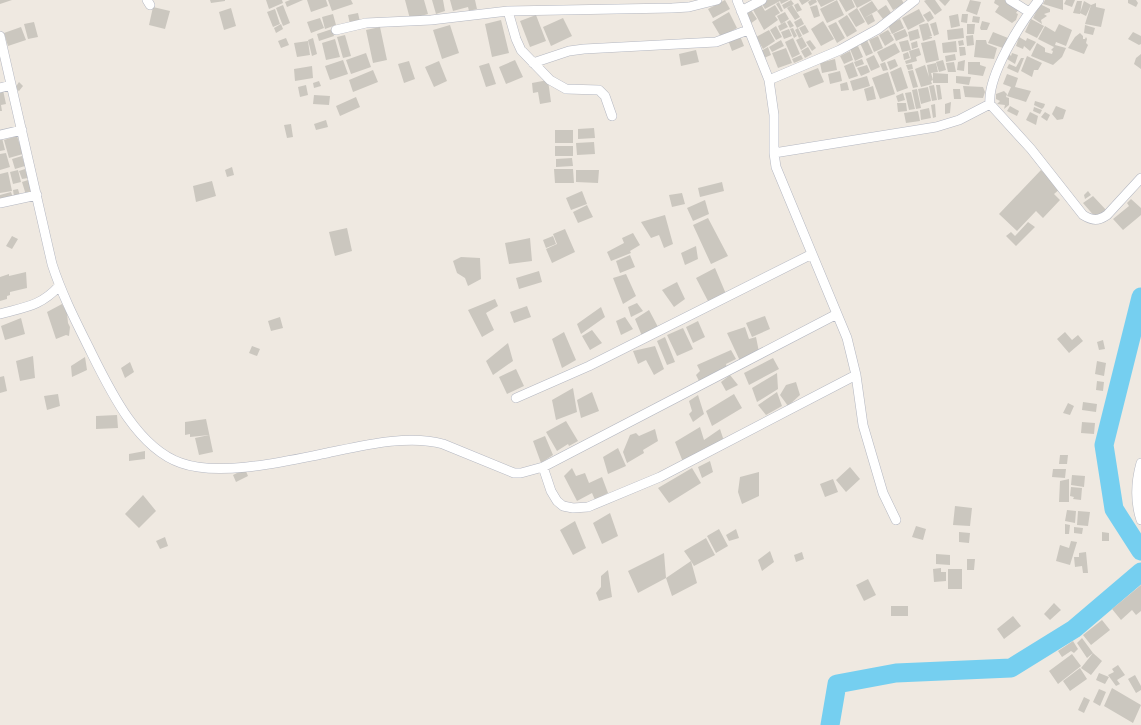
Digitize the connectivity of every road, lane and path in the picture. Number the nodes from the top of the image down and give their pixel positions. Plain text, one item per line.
1 (563, 0) edge
2 (717, 0) edge
3 (737, 0) edge
4 (762, 0) edge
5 (915, 0) edge
6 (1010, 0) edge
7 (1039, 0) edge
8 (565, 10) junction
9 (508, 11) junction
10 (741, 11) junction
11 (1029, 12) junction
12 (336, 30) dead end
13 (748, 30) junction
14 (0, 36) edge
15 (533, 63) junction
16 (769, 80) junction
17 (11, 85) junction
18 (0, 88) edge
19 (990, 104) junction
20 (612, 116) dead end
21 (22, 130) junction
22 (0, 135) edge
23 (774, 153) junction
24 (1141, 178) edge
25 (38, 195) junction
26 (0, 202) edge
27 (812, 254) junction
28 (59, 286) junction
29 (0, 314) edge
30 (837, 314) junction
31 (856, 375) junction
32 (516, 398) dead end
33 (1141, 463) edge
34 (543, 467) junction
35 (1139, 510) edge
36 (896, 520) dead end
37 (1141, 520) edge

1 - 8 street
2 - 8 street
3 - 10 street
4 - 10 street
5 - 16 street
6 - 11 street
7 - 11 street
8 - 9 street
9 - 12 street
9 - 15 street
10 - 13 street
11 - 19 street
13 - 15 street
13 - 16 street
14 - 17 street
15 - 20 street
16 - 23 street
17 - 18 street
17 - 21 street
19 - 23 street
19 - 24 street
21 - 22 street
21 - 25 street
23 - 27 street
25 - 26 street
25 - 28 street
27 - 30 street
27 - 32 street
28 - 29 street
28 - 34 street
30 - 31 street
30 - 34 street
31 - 34 street
31 - 36 street
33 - 35 street
35 - 37 street

